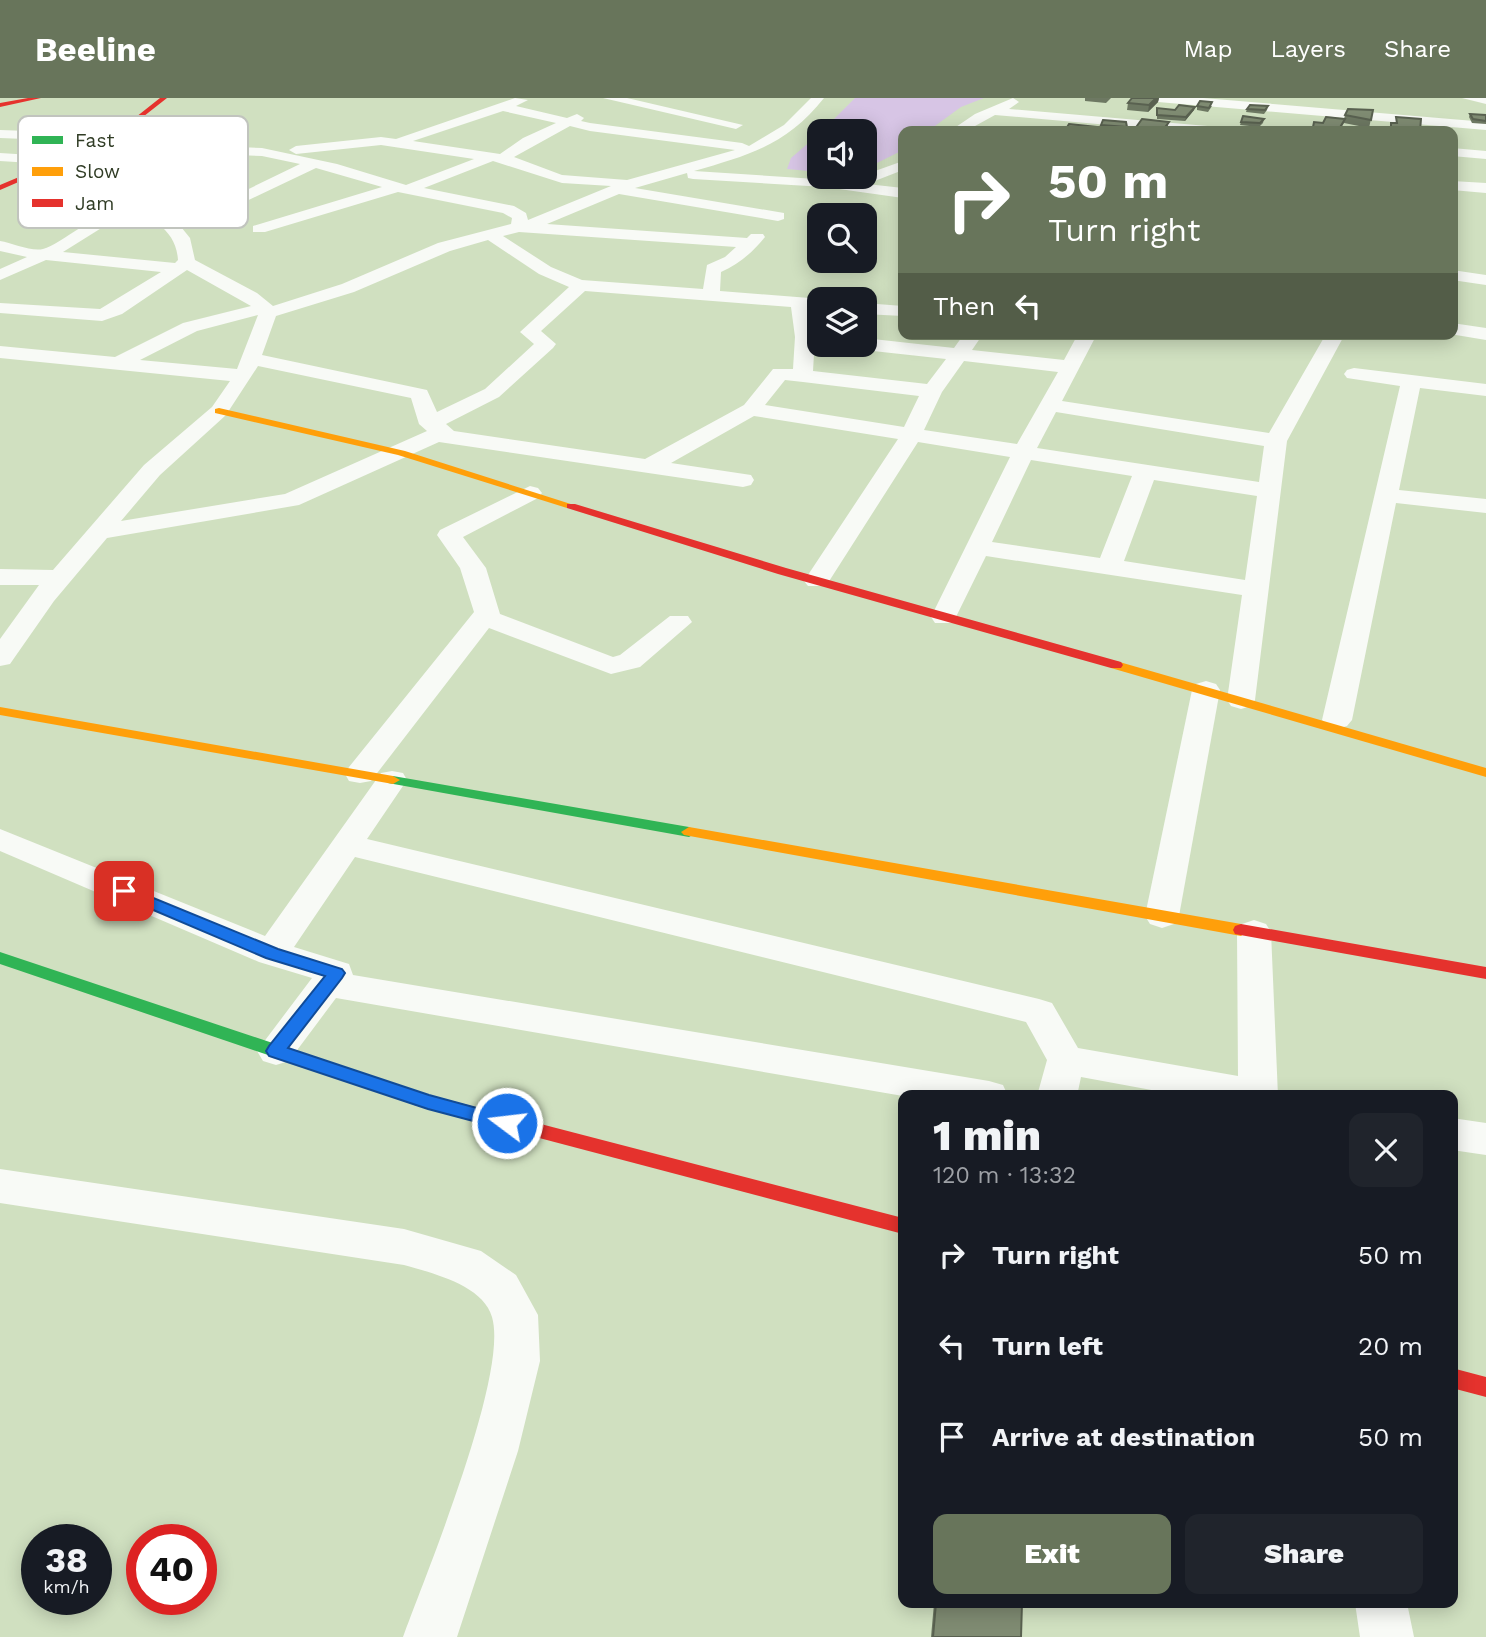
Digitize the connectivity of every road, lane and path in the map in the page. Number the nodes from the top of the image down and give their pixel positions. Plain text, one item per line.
1 (38, 98) edge
2 (164, 98) edge
3 (528, 98) edge
4 (818, 98) edge
5 (1022, 98) edge
6 (1158, 98) edge
7 (1468, 98) edge
8 (619, 99) edge
9 (1486, 100) edge
10 (0, 105) edge
11 (503, 107) junction
12 (1272, 108) edge
13 (992, 111) junction
14 (143, 116) edge
15 (1071, 118) junction
16 (1425, 120) edge
17 (569, 121) junction
18 (966, 126) edge
19 (1065, 126) edge
20 (1162, 126) edge
21 (1486, 126) edge
22 (784, 131) junction
23 (0, 134) edge
24 (18, 135) edge
25 (396, 143) junction
26 (320, 148) junction
27 (755, 149) junction
28 (248, 151) edge
29 (262, 152) junction
30 (1458, 153) edge
31 (1486, 155) edge
32 (0, 157) edge
33 (18, 158) edge
34 (367, 158) dead end
35 (496, 158) junction
36 (315, 163) junction
37 (898, 167) edge
38 (1458, 168) edge
39 (425, 169) dead end
40 (1486, 170) edge
41 (448, 174) junction
42 (666, 174) junction
43 (877, 175) edge
44 (18, 180) edge
45 (641, 181) junction
46 (807, 182) edge
47 (807, 184) edge
48 (1458, 186) edge
49 (0, 188) edge
50 (403, 188) junction
51 (1486, 188) edge
52 (615, 189) junction
53 (872, 189) edge
54 (898, 192) edge
55 (248, 195) edge
56 (582, 204) junction
57 (786, 207) junction
58 (608, 210) dead end
59 (646, 219) dead end
60 (519, 227) junction
61 (87, 228) edge
62 (174, 228) edge
63 (259, 229) dead end
64 (491, 235) junction
65 (664, 237) junction
66 (751, 243) junction
67 (0, 246) edge
68 (43, 255) junction
69 (182, 265) junction
70 (0, 275) edge
71 (1458, 276) edge
72 (1486, 280) edge
73 (581, 285) junction
74 (711, 296) junction
75 (807, 304) edge
76 (0, 308) edge
77 (877, 309) edge
78 (267, 311) junction
79 (895, 311) edge
80 (1458, 330) edge
81 (1486, 334) edge
82 (970, 340) edge
83 (1085, 340) edge
84 (1333, 340) edge
85 (877, 345) edge
86 (0, 352) edge
87 (960, 354) junction
88 (808, 357) edge
89 (121, 362) junction
90 (1070, 366) junction
91 (248, 368) junction
92 (1354, 374) dead end
93 (803, 376) junction
94 (1410, 382) junction
95 (1486, 390) edge
96 (932, 391) junction
97 (1049, 405) junction
98 (751, 409) junction
99 (219, 411) junction
100 (433, 429) junction
101 (911, 435) junction
102 (1276, 441) junction
103 (401, 453) junction
104 (1023, 453) junction
105 (649, 466) junction
106 (1145, 472) junction
107 (743, 480) dead end
108 (1269, 491) junction
109 (530, 493) junction
110 (1385, 495) junction
111 (1486, 506) edge
112 (99, 532) junction
113 (978, 547) junction
114 (1109, 567) junction
115 (0, 577) edge
116 (59, 578) junction
117 (817, 581) junction
118 (1256, 589) junction
119 (484, 617) junction
120 (944, 617) junction
121 (679, 622) dead end
122 (0, 658) edge
123 (1206, 690) junction
124 (1241, 700) junction
125 (0, 711) edge
126 (1337, 720) dead end
127 (1486, 773) edge
128 (376, 777) junction
129 (0, 839) edge
130 (347, 845) junction
131 (1162, 916) junction
132 (1254, 932) junction
133 (272, 953) junction
134 (0, 958) edge
135 (1486, 973) edge
136 (327, 984) junction
137 (276, 1051) junction
138 (1062, 1077) edge
139 (954, 1090) edge
140 (1204, 1090) edge
141 (1258, 1090) edge
142 (1458, 1135) edge
143 (1486, 1139) edge
144 (0, 1186) edge
145 (898, 1225) edge
146 (1458, 1380) edge
147 (1486, 1387) edge
148 (1382, 1608) edge
149 (430, 1637) edge
150 (1387, 1637) edge

1 - 10 street
2 - 14 street
3 - 11 street
4 - 22 street
5 - 13 street
6 - 12 street
7 - 9 street
8 - 17 street
8 - 22 street
11 - 17 street
11 - 25 street
12 - 16 street
13 - 15 street
13 - 18 street
15 - 19 street
15 - 20 street
16 - 21 street
17 - 27 street
17 - 35 street
22 - 27 street
23 - 24 street
25 - 26 street
25 - 35 street
26 - 29 street
26 - 34 street
27 - 42 street
28 - 29 street
29 - 36 street
30 - 31 street
32 - 33 street
35 - 41 street
35 - 45 street
36 - 50 street
36 - 55 street
37 - 43 street
38 - 40 street
39 - 41 street
41 - 50 street
42 - 45 street
42 - 46 street
44 - 49 street
45 - 52 street
47 - 57 street
48 - 51 street
50 - 60 street
50 - 63 street
52 - 56 street
52 - 57 street
53 - 54 street
56 - 58 street
56 - 60 street
57 - 66 street
59 - 65 street
60 - 64 street
60 - 65 street
61 - 68 street
62 - 69 street
64 - 73 street
64 - 78 street
65 - 66 street
66 - 74 street
67 - 68 street
68 - 69 street
68 - 70 street
69 - 76 street
69 - 78 street
71 - 72 street
73 - 74 street
73 - 100 street
74 - 75 street
77 - 79 street
78 - 89 street
78 - 91 street
80 - 81 street
82 - 87 street
83 - 90 street
84 - 102 street
85 - 87 street
86 - 89 street
87 - 90 street
87 - 96 street
88 - 93 street
89 - 91 street
90 - 97 street
91 - 99 street
91 - 100 street
92 - 94 street
93 - 96 street
93 - 98 street
94 - 95 street
94 - 110 street
96 - 101 street
97 - 102 street
97 - 104 street
98 - 101 street
98 - 105 street
99 - 103 street
99 - 112 street
100 - 103 street
100 - 105 street
101 - 104 street
101 - 117 street
102 - 108 street
103 - 109 street
103 - 112 street
104 - 106 street
104 - 113 street
105 - 107 street
106 - 108 street
106 - 114 street
108 - 118 street
109 - 117 street
109 - 119 street
110 - 111 street
110 - 126 street
112 - 116 street
113 - 114 street
113 - 120 street
114 - 118 street
115 - 116 street
116 - 122 street
117 - 120 street
118 - 124 street
119 - 121 street
119 - 128 street
120 - 123 street
123 - 124 street
123 - 131 street
124 - 127 street
125 - 128 street
128 - 130 street
128 - 131 street
129 - 133 street
130 - 133 street
130 - 138 street
131 - 132 street
132 - 135 street
132 - 141 street
133 - 136 street
134 - 137 street
136 - 137 street
136 - 139 street
137 - 145 street
138 - 140 street
142 - 143 street
144 - 149 street
146 - 147 street
148 - 150 street

